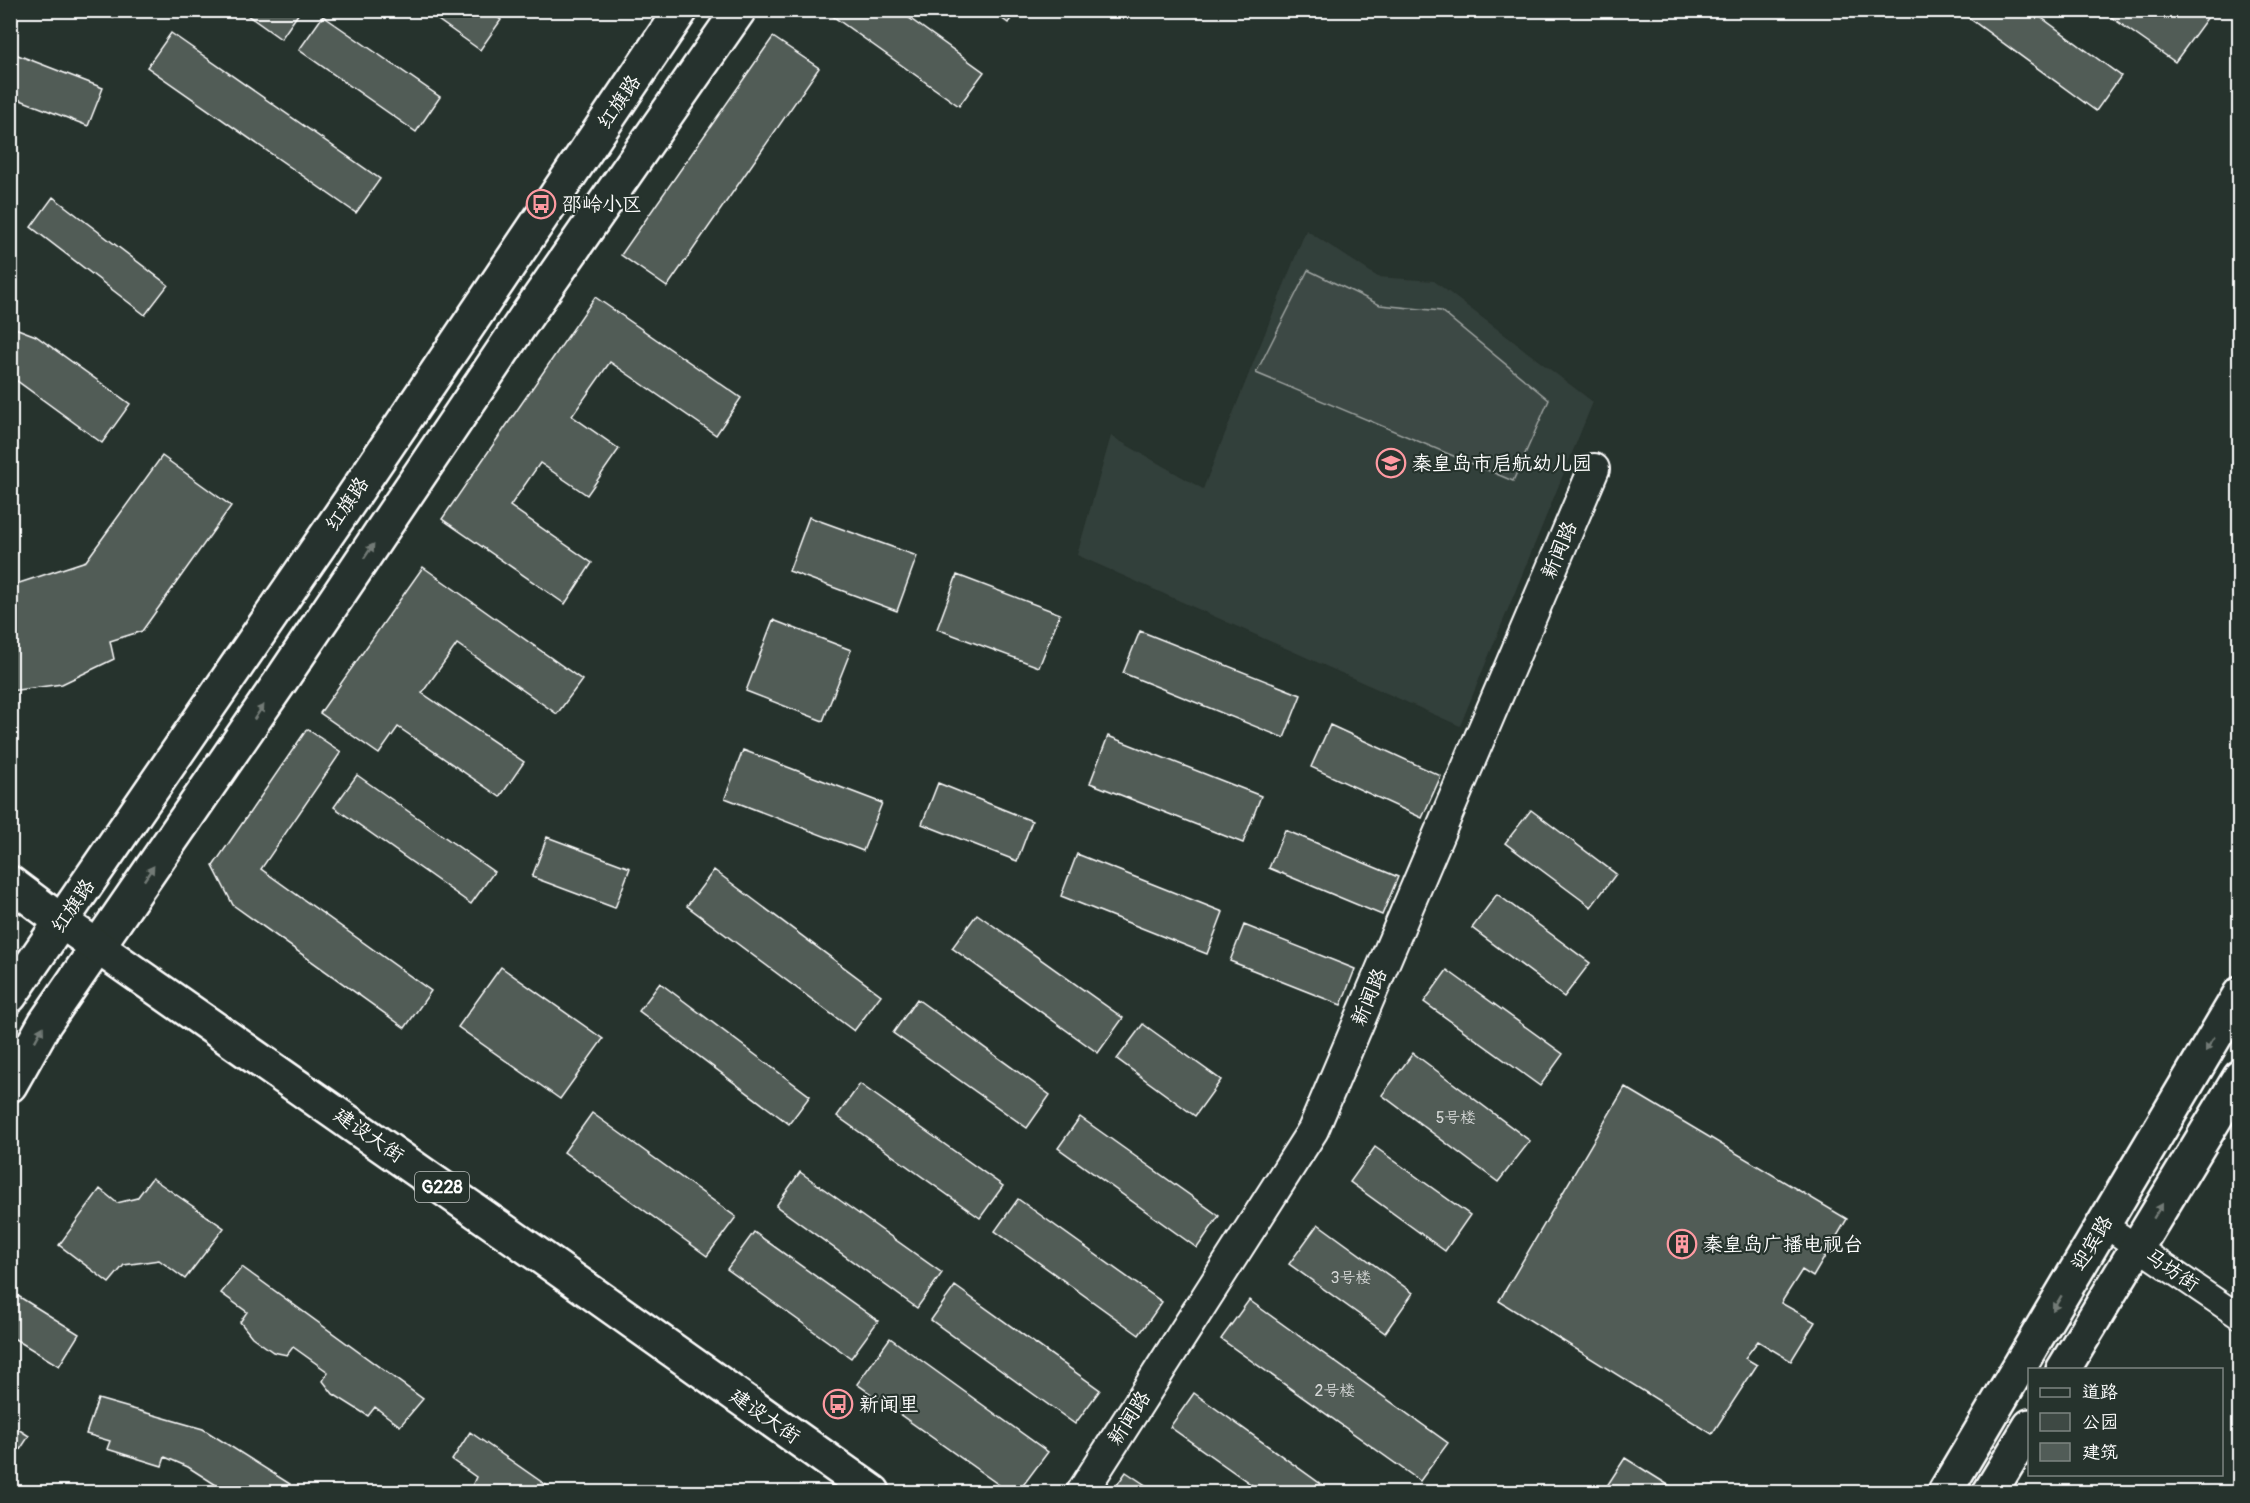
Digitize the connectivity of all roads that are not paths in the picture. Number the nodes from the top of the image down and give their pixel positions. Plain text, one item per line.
1 (681, 10) edge
2 (739, 10) edge
3 (1594, 469) dead end
4 (10, 883) edge
5 (62, 922) junction
6 (99, 947) junction
7 (2240, 994) edge
8 (10, 996) edge
9 (2240, 1077) edge
10 (10, 1085) edge
11 (2103, 1224) junction
12 (2137, 1246) junction
13 (2240, 1317) edge
14 (2064, 1368) edge
15 (2028, 1429) edge
16 (873, 1492) edge
17 (1082, 1492) edge
18 (1945, 1492) edge
19 (1990, 1492) edge

1 - 5 main road, 红旗路
6 -> 2 main road
3 - 17 street, 新闻路
4 - 5 main road, 建设大街 / G228
5 - 6 main road, 建设大街 / G228
5 - 8 main road, 红旗路
10 -> 6 main road
6 - 16 main road, 建设大街 / G228
7 -> 11 main road, 迎宾路
12 -> 9 main road, 迎宾路
11 - 12 street, 马坊街
11 -> 18 main road, 迎宾路
12 - 13 street, 马坊街
12 - 14 main road, 迎宾路
15 - 19 main road

